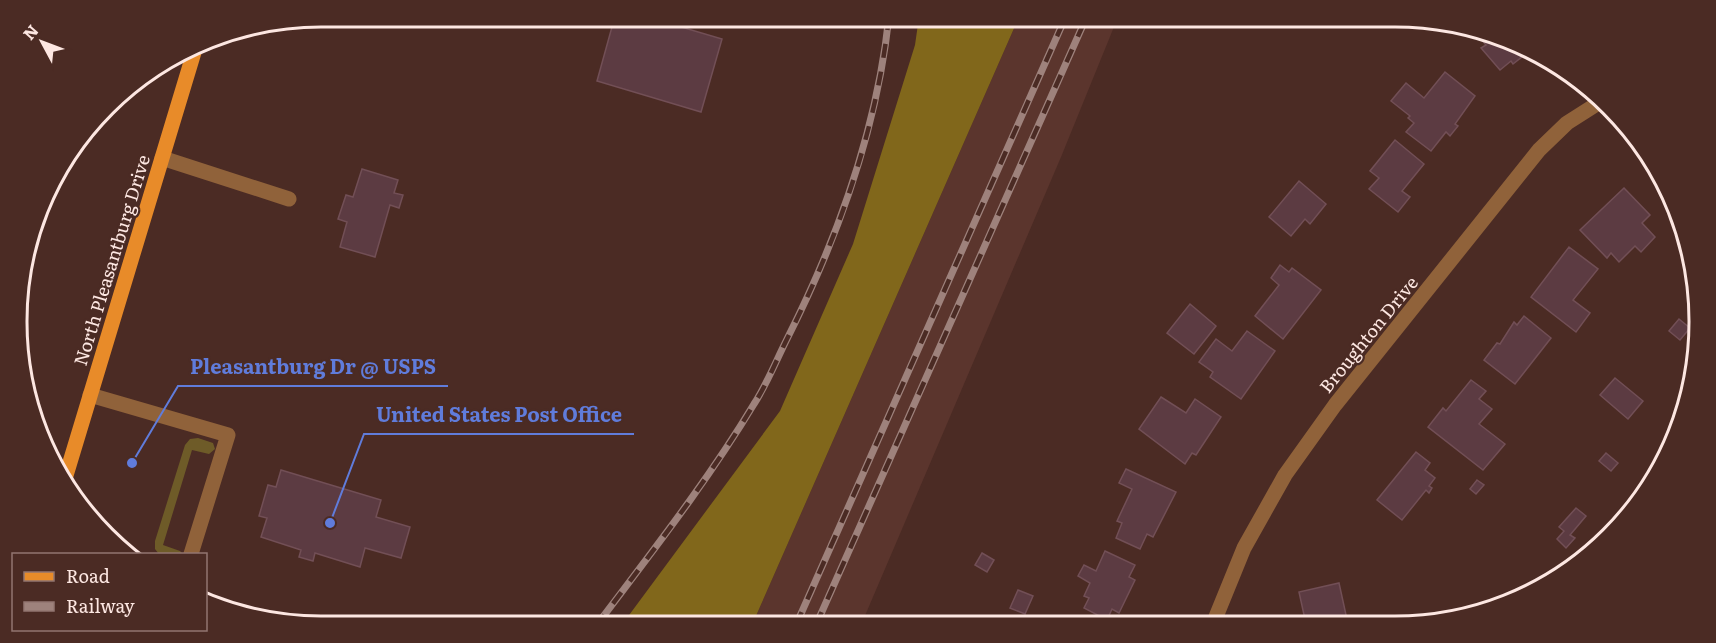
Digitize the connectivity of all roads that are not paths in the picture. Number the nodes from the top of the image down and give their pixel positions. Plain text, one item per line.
1 (193, 56) edge
2 (1595, 105) edge
3 (162, 158) junction
4 (289, 199) dead end
5 (90, 395) junction
6 (67, 471) edge
7 (192, 553) edge
8 (1216, 616) edge

1 - 3 main road, North Pleasantburg Drive
2 - 8 street, Broughton Drive
3 - 4 street
3 - 5 main road, North Pleasantburg Drive
5 - 6 main road, North Pleasantburg Drive
5 - 7 street

